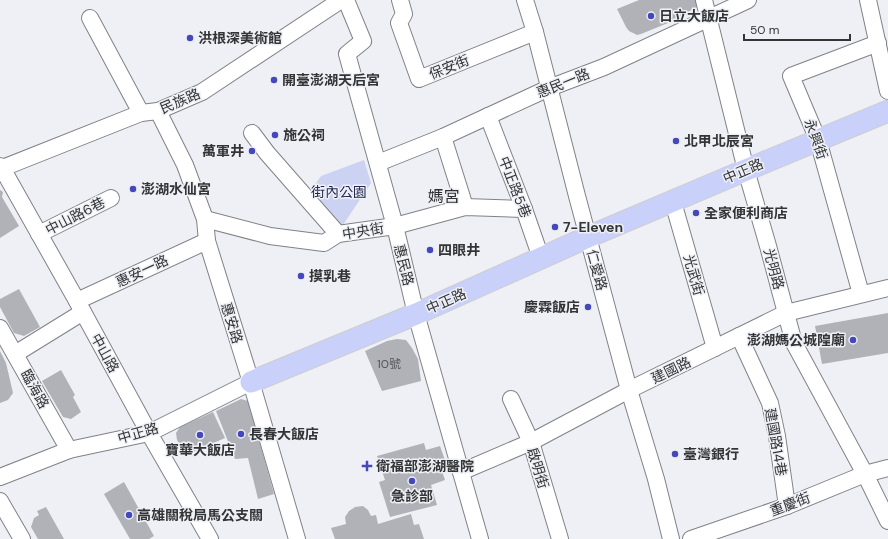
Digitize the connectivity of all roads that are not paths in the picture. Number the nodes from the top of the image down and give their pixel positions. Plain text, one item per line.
1 (341, 0) edge
2 (346, 0) edge
3 (400, 0) edge
4 (525, 0) edge
5 (704, 0) edge
6 (748, 0) edge
7 (868, 0) edge
8 (90, 18) dead end
9 (709, 18) junction
10 (535, 32) junction
11 (878, 43) junction
12 (549, 88) junction
13 (888, 91) edge
14 (158, 111) junction
15 (888, 111) edge
16 (141, 113) junction
17 (488, 116) junction
18 (252, 133) dead end
19 (443, 138) junction
20 (818, 140) junction
21 (378, 163) junction
22 (1, 168) edge
23 (746, 170) junction
24 (110, 198) dead end
25 (673, 202) junction
26 (466, 208) junction
27 (524, 209) junction
28 (204, 219) junction
29 (395, 226) junction
30 (39, 234) junction
31 (338, 234) junction
32 (588, 238) junction
33 (207, 241) junction
34 (541, 258) junction
35 (888, 288) edge
36 (861, 294) junction
37 (80, 307) junction
38 (786, 313) junction
39 (416, 314) junction
40 (0, 328) edge
41 (739, 336) junction
42 (715, 348) junction
43 (15, 354) junction
44 (251, 382) junction
45 (629, 390) junction
46 (511, 398) dead end
47 (149, 433) junction
48 (531, 442) junction
49 (69, 450) junction
50 (888, 468) edge
51 (461, 472) junction
52 (865, 474) junction
53 (0, 477) edge
54 (0, 501) edge
55 (787, 506) junction
56 (888, 520) edge
57 (22, 539) edge
58 (210, 539) edge
59 (297, 539) edge
60 (480, 539) edge
61 (560, 539) edge
62 (671, 539) edge
63 (691, 539) edge

1 - 14 street, 民族路
2 - 21 street, 惠民路
3 - 10 street, 保安街
4 - 10 street, 仁愛路
5 - 9 street, 光明路
6 - 9 street, 惠民一路
7 - 11 street
8 - 16 street
9 - 12 street, 惠民一路
9 - 23 street, 光明路
10 - 12 street, 仁愛路
11 - 13 street
11 - 20 street, 永興街
12 - 17 street, 惠民一路
12 - 32 street, 仁愛路
14 - 16 street, 民族路
14 - 28 street, 惠安路
15 - 20 main road, 中正路
16 - 22 street, 民族路
17 - 19 street, 惠民一路
17 - 27 street, 中正路5巷
18 - 31 street
19 - 21 street, 惠民一路
19 - 26 street
20 - 23 main road, 中正路
20 - 36 street, 永興街
21 - 29 street, 惠民路
22 - 30 street, 中山路
23 - 25 main road, 中正路
23 - 38 street, 光明路
24 - 30 street, 中山路6巷
25 - 32 main road, 中正路
25 - 42 street, 光武街
26 - 27 street, 中央街
26 - 29 street, 中央街
27 - 34 street, 中正路5巷
28 - 31 street, 中央街
28 - 33 street, 惠安路
29 - 31 street, 中央街
29 - 39 street, 惠民路
30 - 37 street, 中山路
32 - 34 main road, 中正路
32 - 45 street, 仁愛路
33 - 37 street, 惠安一路
33 - 44 street, 惠安路
34 - 39 main road, 中正路
35 - 36 street, 建國路
36 - 38 street, 建國路
37 - 43 street, 惠安一路
37 - 47 street, 中山路
38 - 41 street, 建國路
38 - 52 street, 光明路
39 - 44 main road, 中正路
39 - 51 street, 惠民路
40 - 43 street, 臨海路
41 - 42 street, 建國路
41 - 55 street, 建國路14巷
42 - 45 street, 建國路
43 - 49 street, 臨海路
44 - 47 street, 中正路
44 - 59 street, 惠安路
45 - 48 street, 建國路
45 - 62 street, 仁愛路
46 - 48 street, 啟明街
47 - 49 street, 中正路
47 - 58 street, 中山路
48 - 51 street, 建國路
48 - 61 street, 啟明街
49 - 53 street, 中正路
50 - 52 street, 重慶街
51 - 60 street, 惠民路
52 - 55 street, 重慶街
52 - 56 street, 光明路
54 - 57 street
55 - 63 street, 重慶街

